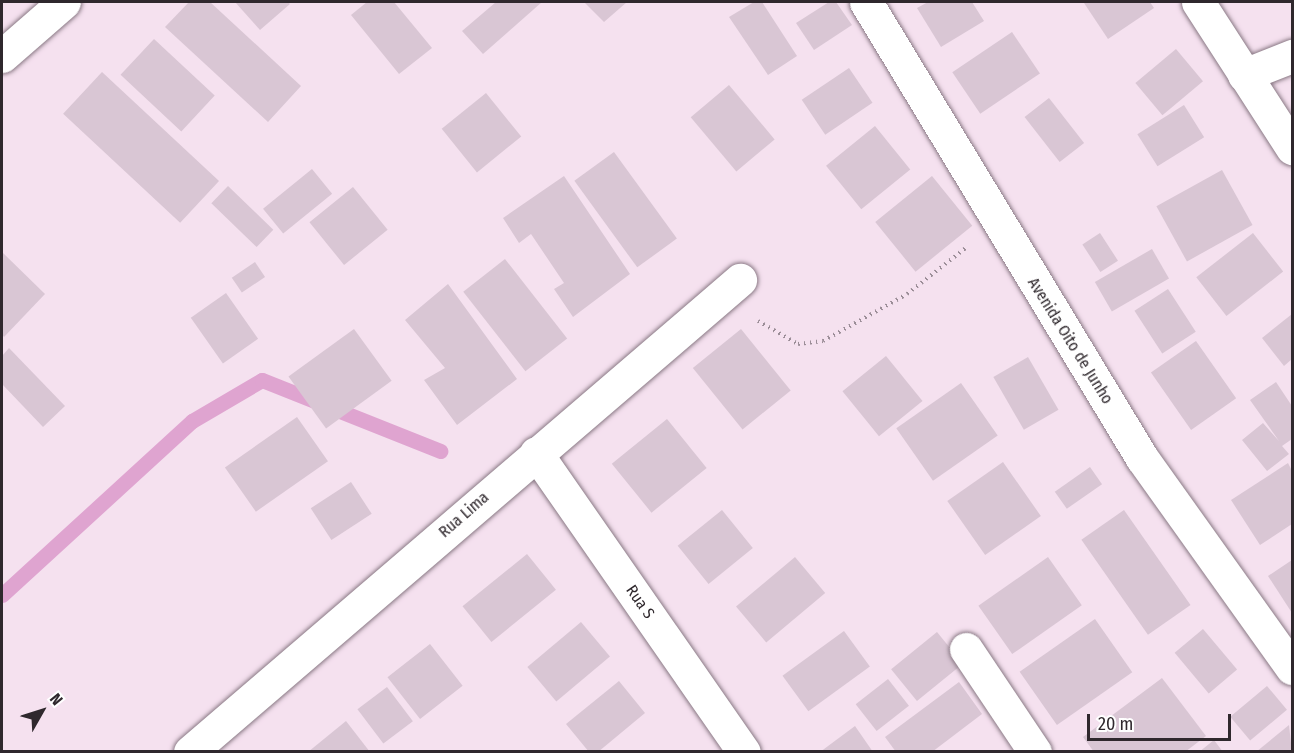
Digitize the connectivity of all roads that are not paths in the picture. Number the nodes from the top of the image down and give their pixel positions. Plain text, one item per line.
1 (64, 2) edge
2 (866, 2) edge
3 (1198, 2) edge
4 (2, 56) edge
5 (1293, 56) edge
6 (1244, 75) junction
7 (1293, 148) edge
8 (735, 284) road end
9 (536, 453) junction
10 (966, 649) dead end
11 (1293, 668) edge
12 (190, 752) edge
13 (744, 752) edge
14 (1035, 752) edge

1 - 4 street
2 - 11 street, Avenida Oito de Junho
3 - 6 street
5 - 6 street
6 - 7 street
8 - 9 street, Rua Lima
9 - 12 street, Rua Lima
9 - 13 street, Rua S
10 - 14 street

